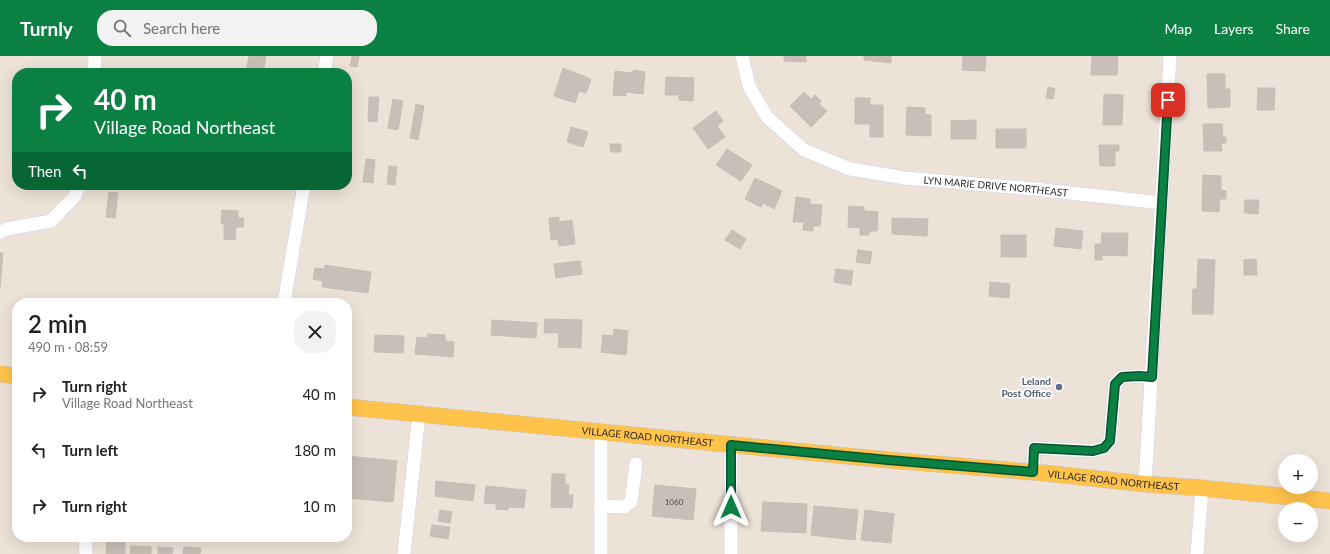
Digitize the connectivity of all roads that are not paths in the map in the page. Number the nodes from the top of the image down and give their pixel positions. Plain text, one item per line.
1 (95, 56) edge
2 (326, 56) edge
3 (742, 56) edge
4 (1170, 56) edge
5 (94, 68) edge
6 (325, 68) edge
7 (78, 190) edge
8 (303, 190) edge
9 (1162, 203) junction
10 (0, 232) edge
11 (285, 298) edge
12 (0, 374) edge
13 (12, 375) edge
14 (1152, 377) junction
15 (352, 407) edge
16 (419, 414) junction
17 (601, 432) junction
18 (731, 445) junction
19 (636, 464) dead end
20 (1033, 472) junction
21 (1146, 484) junction
22 (1202, 488) junction
23 (1330, 501) edge
24 (600, 506) junction
25 (85, 542) edge
26 (86, 554) edge
27 (404, 554) edge
28 (601, 554) edge
29 (735, 554) edge
30 (1197, 554) edge

1 - 5 street
2 - 6 street
3 - 9 street, LYN MARIE DRIVE NORTHEAST
4 - 9 street
7 - 10 street
8 - 11 street
9 - 14 street
12 - 13 main road
14 - 20 street
14 - 21 street
15 - 16 main road, VILLAGE ROAD NORTHEAST
16 - 17 main road, VILLAGE ROAD NORTHEAST
16 - 27 street
17 - 18 main road, VILLAGE ROAD NORTHEAST
17 - 24 street
18 - 20 main road, VILLAGE ROAD NORTHEAST
18 - 29 street
19 - 24 street
20 - 21 main road, VILLAGE ROAD NORTHEAST
21 - 22 main road, VILLAGE ROAD NORTHEAST
22 - 23 main road, VILLAGE ROAD NORTHEAST
22 - 30 street
24 - 28 street
25 - 26 street

